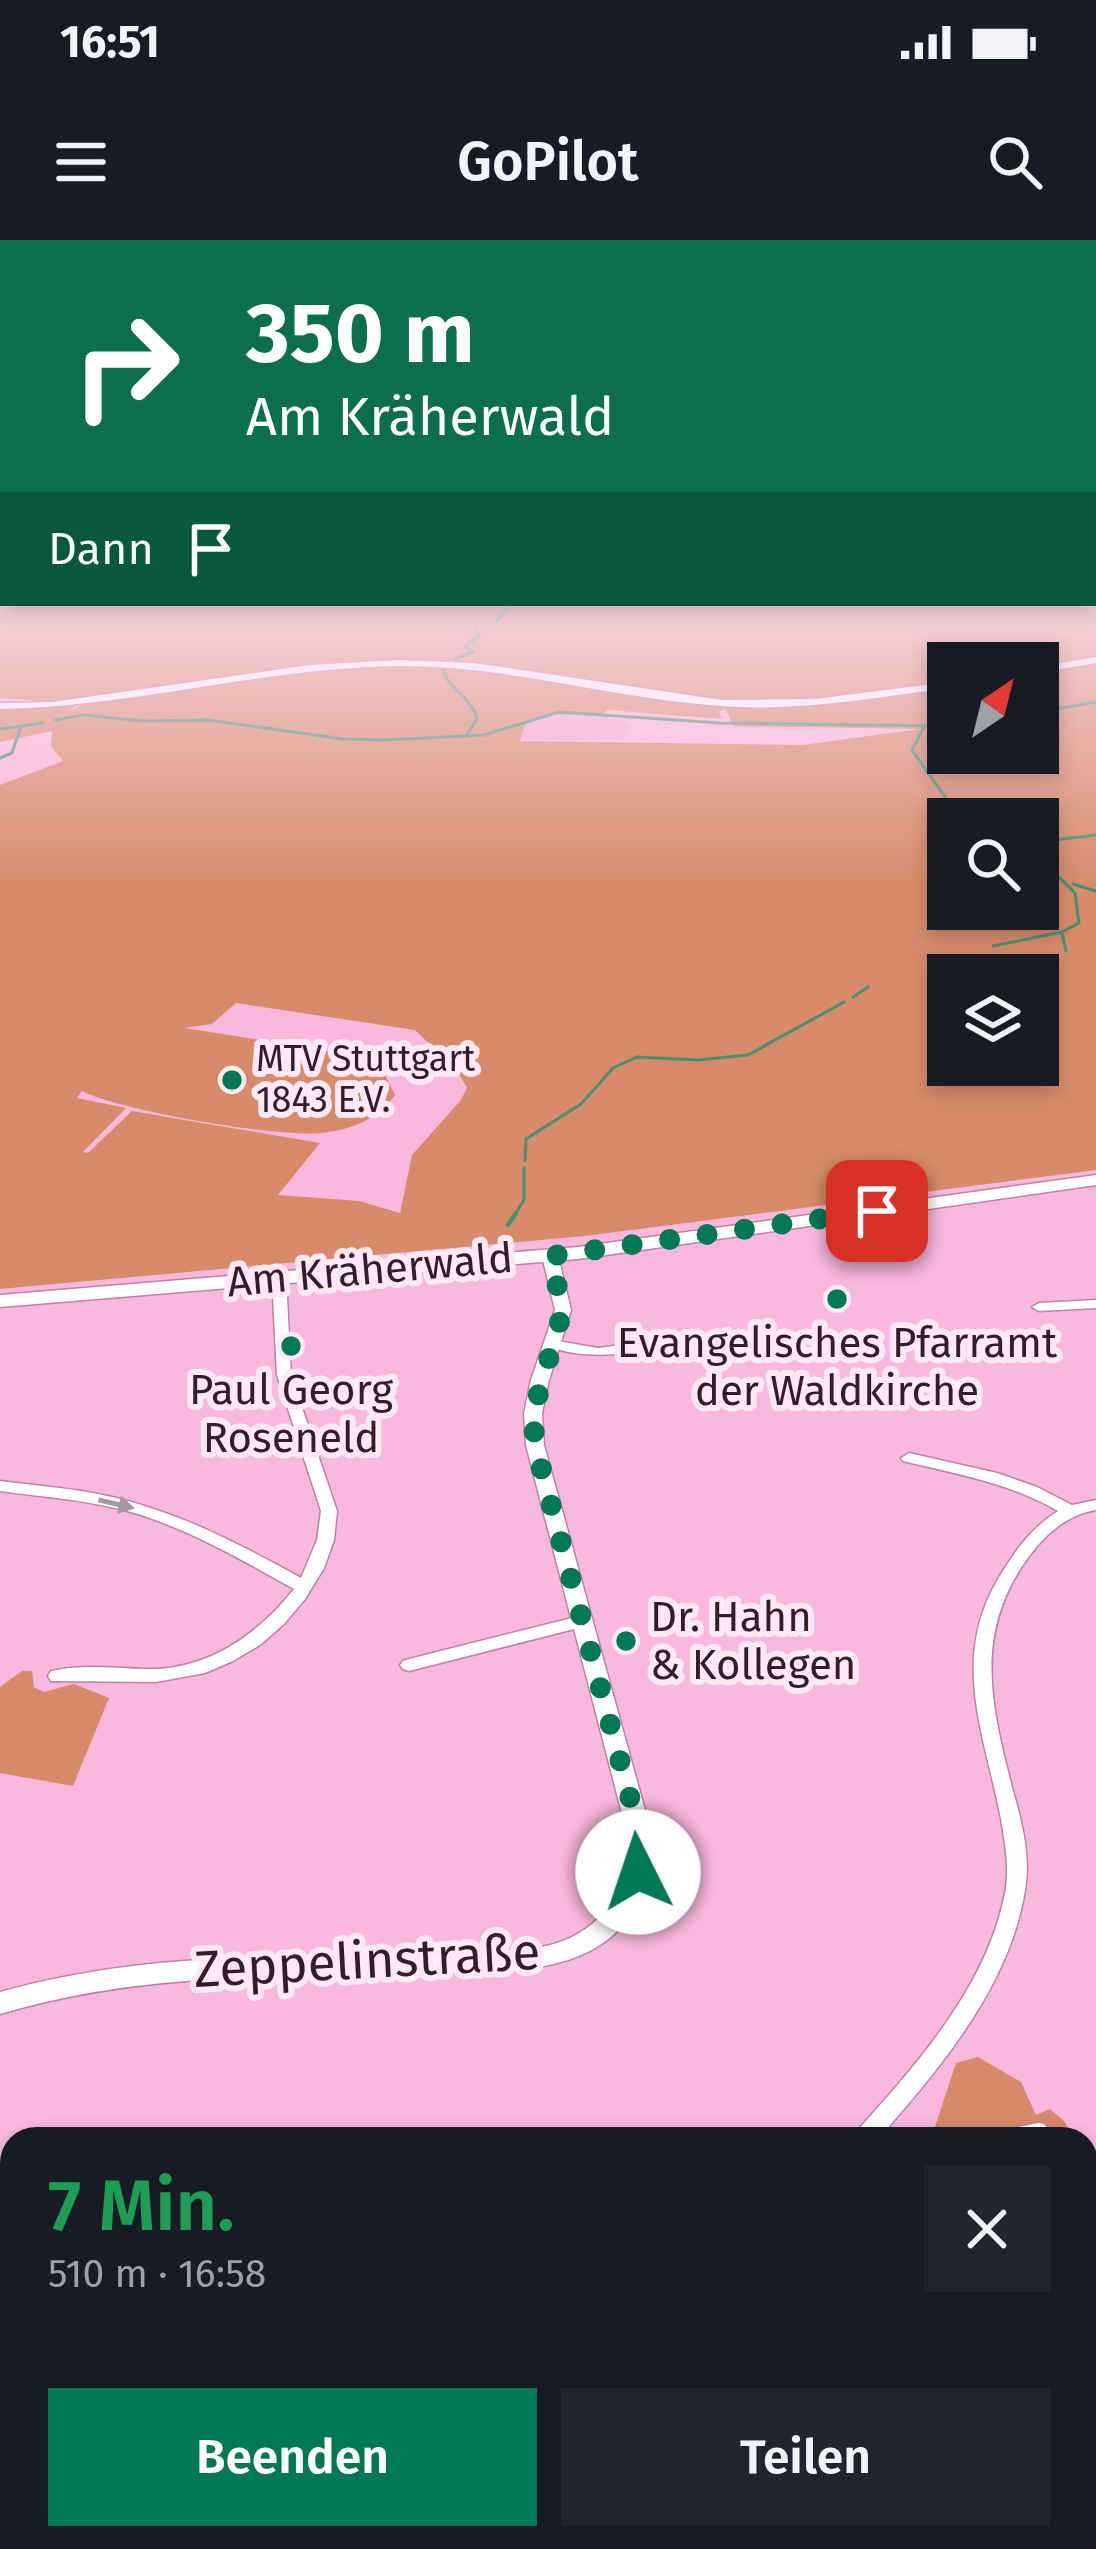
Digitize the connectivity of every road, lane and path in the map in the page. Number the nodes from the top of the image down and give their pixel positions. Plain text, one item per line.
1 (330, 669) edge
2 (495, 669) edge
3 (927, 688) edge
4 (0, 706) edge
5 (1096, 1180) edge
6 (550, 1256) junction
7 (279, 1277) junction
8 (0, 1301) edge
9 (1096, 1304) edge
10 (1039, 1307) dead end
11 (700, 1340) dead end
12 (552, 1344) junction
13 (909, 1458) dead end
14 (0, 1486) edge
15 (1088, 1509) edge
16 (303, 1586) junction
17 (584, 1621) junction
18 (409, 1665) dead end
19 (57, 1676) dead end
20 (0, 2003) edge
21 (873, 2127) edge

1 - 4 main road
2 - 3 main road
5 - 6 main road, Am Kräherwald
6 - 7 main road, Am Kräherwald
6 - 12 street, Zeppelinstraße
7 - 8 main road, Am Kräherwald
7 - 16 street
9 - 10 street
11 - 12 street
12 - 17 street, Zeppelinstraße
13 - 15 street
14 -> 16 street
15 - 21 street
16 - 19 street
17 - 18 street
17 - 20 street, Zeppelinstraße

